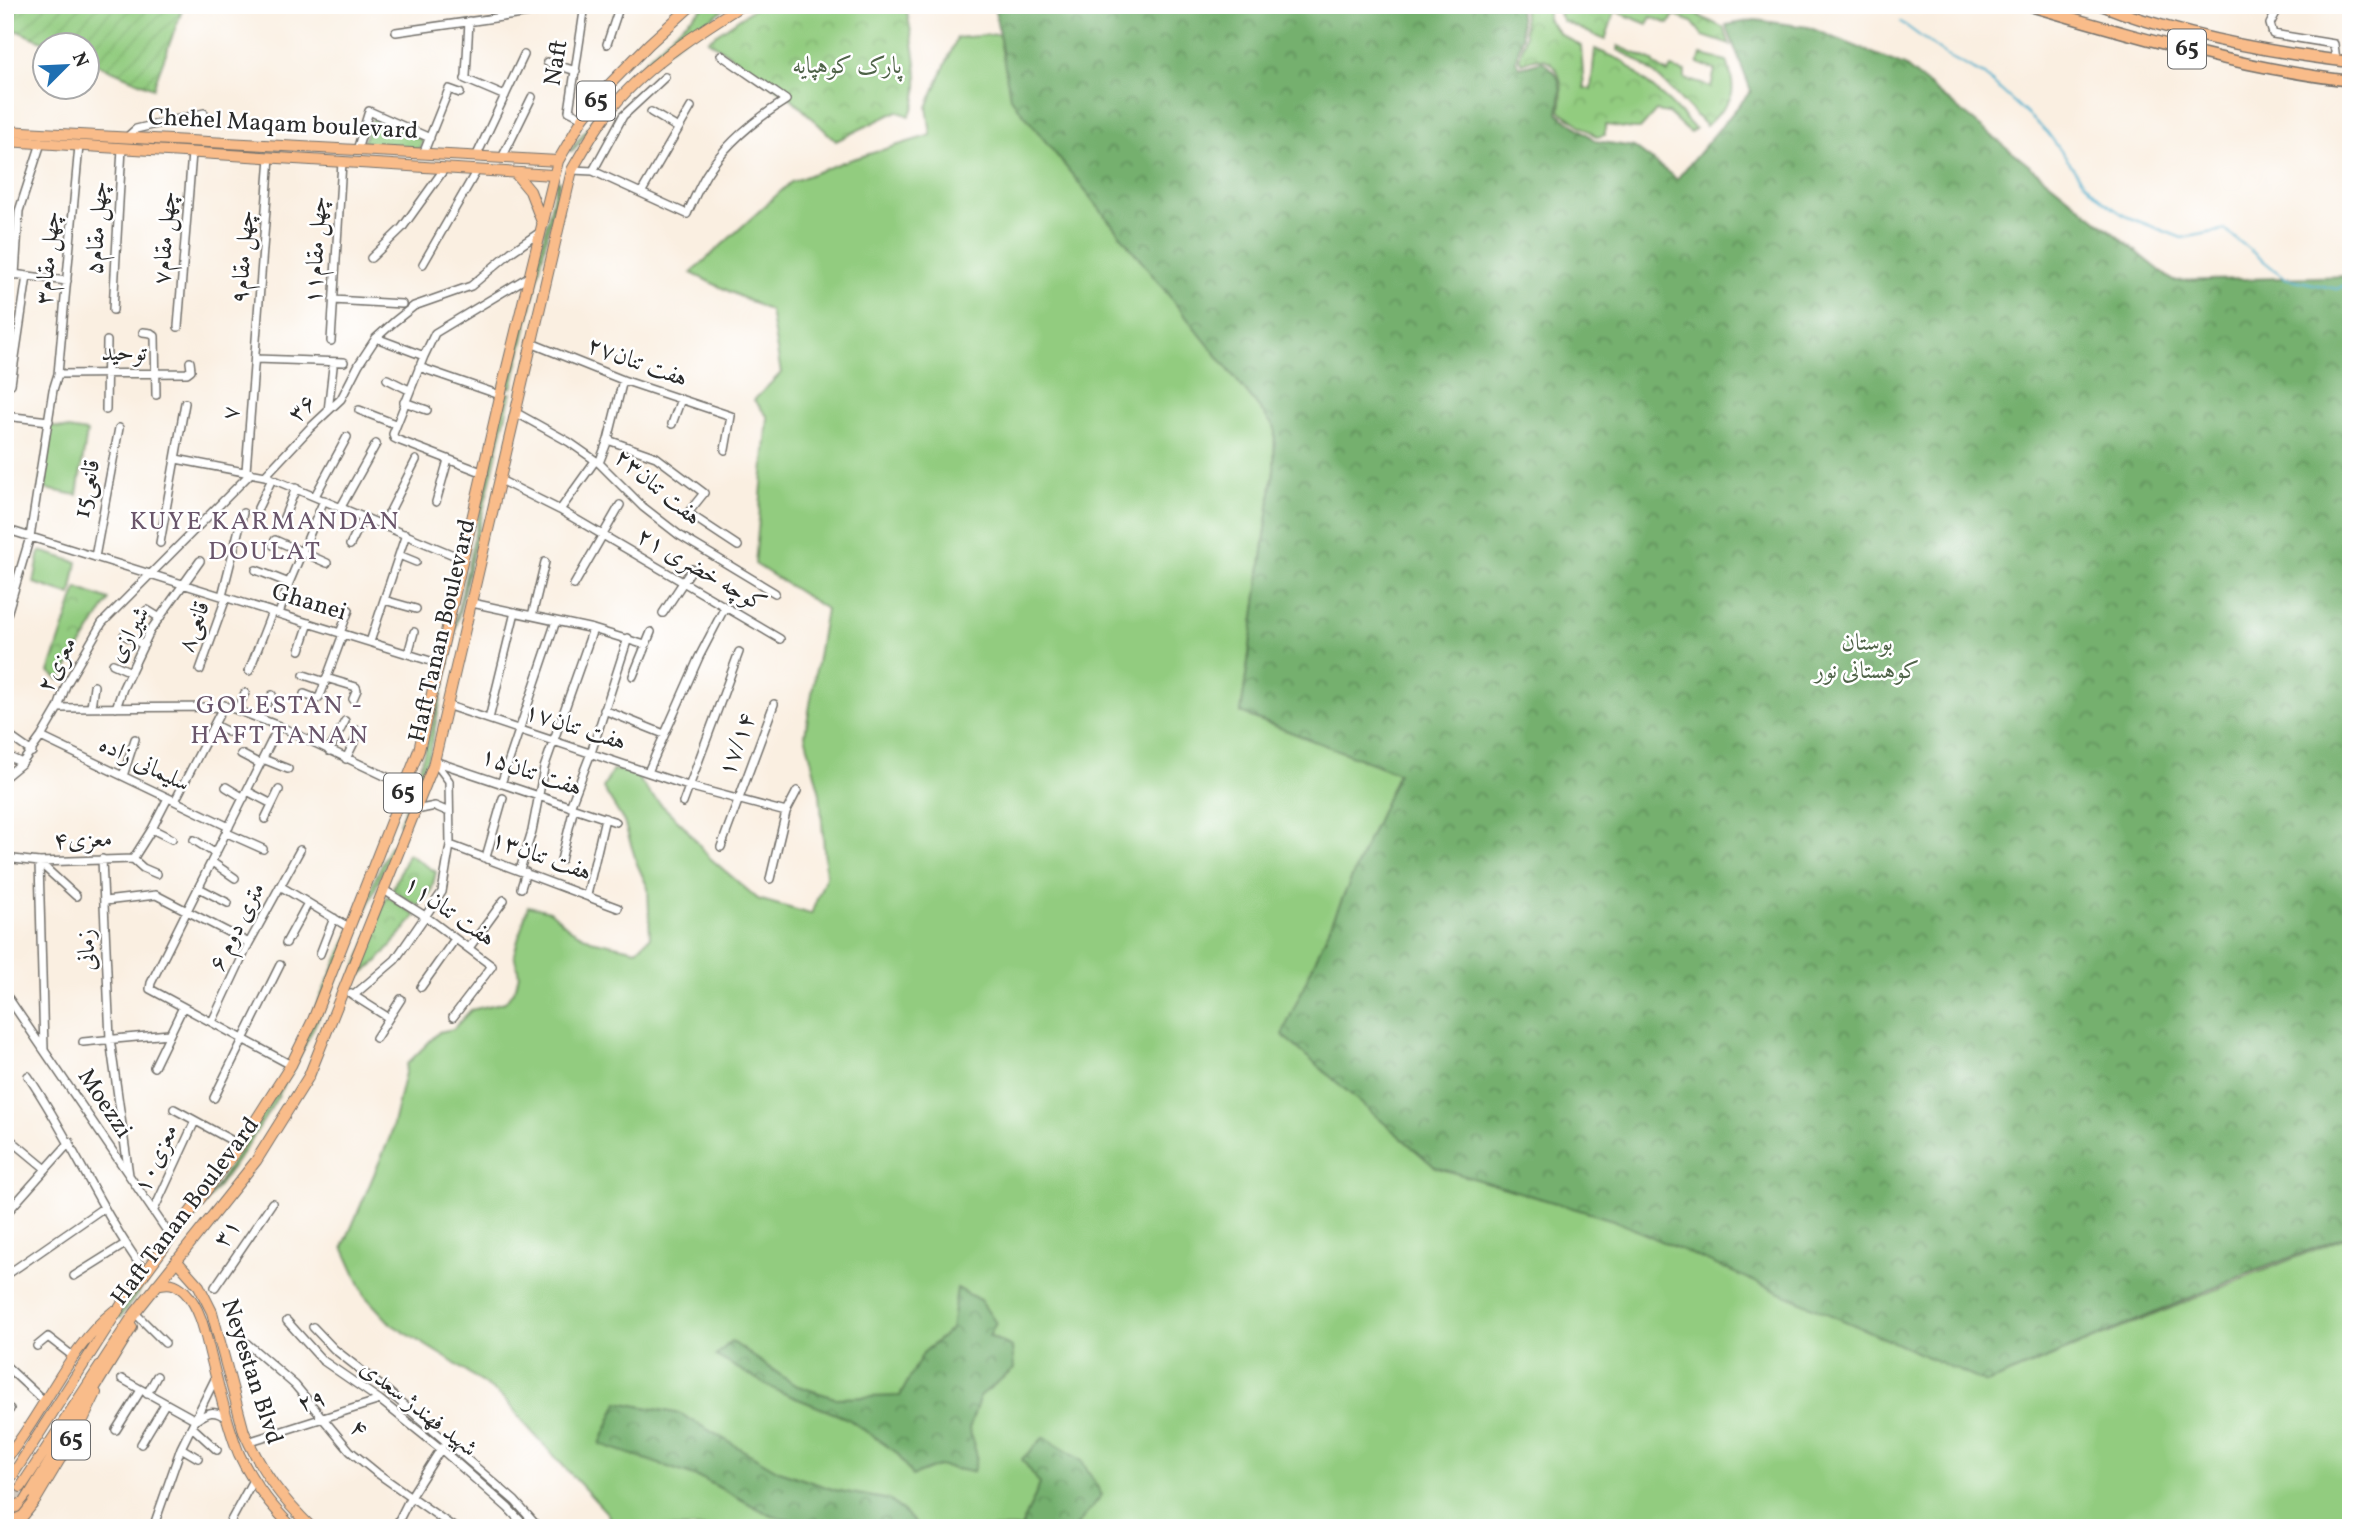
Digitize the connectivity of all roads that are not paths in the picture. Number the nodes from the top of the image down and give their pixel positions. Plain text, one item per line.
1 (585, 5) edge
2 (620, 5) edge
3 (692, 5) edge
4 (742, 5) edge
5 (2101, 5) edge
6 (2280, 5) edge
7 (2030, 6) edge
8 (469, 21) junction
9 (396, 32) dead end
10 (607, 44) dead end
11 (524, 55) dead end
12 (720, 55) dead end
13 (2336, 60) junction
14 (547, 62) dead end
15 (2351, 62) edge
16 (576, 71) junction
17 (665, 77) dead end
18 (2351, 81) edge
19 (460, 93) dead end
20 (505, 96) junction
21 (531, 97) dead end
22 (691, 107) dead end
23 (204, 113) dead end
24 (651, 113) dead end
25 (583, 118) junction
26 (678, 128) junction
27 (5, 131) edge
28 (26, 137) junction
29 (127, 137) junction
30 (430, 138) junction
31 (5, 141) edge
32 (41, 143) junction
33 (79, 146) junction
34 (122, 148) junction
35 (358, 150) junction
36 (192, 153) junction
37 (424, 154) junction
38 (470, 156) junction
39 (270, 158) junction
40 (502, 158) junction
41 (558, 161) junction
42 (341, 162) junction
43 (445, 168) junction
44 (464, 169) junction
45 (477, 170) junction
46 (572, 170) junction
47 (593, 171) junction
48 (515, 173) junction
49 (554, 175) junction
50 (641, 193) junction
51 (541, 228) junction
52 (372, 258) dead end
53 (423, 264) dead end
54 (5, 273) edge
55 (15, 275) junction
56 (27, 276) junction
57 (528, 277) junction
58 (67, 281) junction
59 (334, 300) junction
60 (402, 304) dead end
61 (113, 310) dead end
62 (178, 327) dead end
63 (143, 332) dead end
64 (376, 338) junction
65 (107, 341) dead end
66 (331, 341) dead end
67 (531, 343) junction
68 (424, 355) junction
69 (256, 359) junction
70 (190, 362) dead end
71 (344, 362) dead end
72 (419, 366) junction
73 (333, 367) dead end
74 (106, 373) junction
75 (155, 373) junction
76 (58, 374) junction
77 (387, 379) dead end
78 (623, 380) junction
79 (11, 384) dead end
80 (409, 390) junction
81 (156, 395) dead end
82 (500, 395) junction
83 (681, 399) junction
84 (404, 402) junction
85 (185, 403) dead end
86 (106, 410) dead end
87 (359, 410) dead end
88 (428, 410) dead end
89 (328, 411) junction
90 (515, 412) junction
91 (5, 416) edge
92 (48, 421) junction
93 (395, 424) junction
94 (672, 424) dead end
95 (119, 428) dead end
96 (347, 437) dead end
97 (608, 440) junction
98 (376, 444) dead end
99 (725, 450) dead end
100 (176, 458) junction
101 (416, 460) dead end
102 (448, 460) junction
103 (597, 462) junction
104 (249, 472) junction
105 (484, 473) junction
106 (269, 477) junction
107 (500, 480) junction
108 (296, 488) junction
109 (315, 496) junction
110 (324, 500) junction
111 (436, 502) dead end
112 (620, 505) dead end
113 (341, 507) junction
114 (258, 508) dead end
115 (560, 510) junction
116 (243, 513) dead end
117 (365, 517) junction
118 (283, 520) dead end
119 (383, 525) junction
120 (5, 529) edge
121 (406, 534) junction
122 (603, 536) junction
123 (30, 537) junction
124 (160, 543) dead end
125 (273, 545) dead end
126 (350, 545) dead end
127 (738, 546) dead end
128 (302, 552) junction
129 (399, 555) junction
130 (95, 557) junction
131 (463, 559) junction
132 (201, 561) dead end
133 (416, 562) dead end
134 (544, 562) dead end
135 (327, 564) dead end
136 (692, 569) dead end
137 (256, 570) dead end
138 (149, 574) junction
139 (682, 582) junction
140 (289, 583) junction
141 (184, 584) junction
142 (573, 585) dead end
143 (775, 593) dead end
144 (224, 597) junction
145 (384, 600) junction
146 (472, 603) junction
147 (725, 607) junction
148 (416, 609) dead end
149 (147, 610) dead end
150 (349, 610) dead end
151 (515, 612) junction
152 (276, 613) junction
153 (663, 613) dead end
154 (532, 616) junction
155 (160, 618) junction
156 (5, 621) edge
157 (556, 621) junction
158 (309, 623) junction
159 (593, 629) junction
160 (414, 632) dead end
161 (651, 632) dead end
162 (341, 633) junction
163 (124, 635) dead end
164 (628, 638) junction
165 (779, 639) dead end
166 (370, 642) junction
167 (144, 645) junction
168 (645, 645) junction
169 (300, 650) dead end
170 (739, 652) dead end
171 (408, 654) junction
172 (113, 664) dead end
173 (440, 664) junction
174 (200, 670) dead end
175 (249, 671) dead end
176 (131, 672) junction
177 (304, 675) dead end
178 (632, 676) dead end
179 (326, 680) junction
180 (94, 686) dead end
181 (245, 692) dead end
182 (304, 694) dead end
183 (272, 695) dead end
184 (353, 699) dead end
185 (774, 704) dead end
186 (224, 705) junction
187 (449, 706) junction
188 (91, 707) junction
189 (58, 708) junction
190 (116, 708) junction
191 (237, 710) junction
192 (604, 710) junction
193 (258, 718) junction
194 (489, 719) junction
195 (345, 722) dead end
196 (214, 725) junction
197 (279, 726) junction
198 (360, 730) dead end
199 (518, 730) junction
200 (228, 732) dead end
201 (5, 733) edge
202 (664, 734) junction
203 (41, 737) junction
204 (135, 739) dead end
205 (553, 741) junction
206 (329, 751) junction
207 (32, 752) junction
208 (590, 753) junction
209 (241, 754) dead end
210 (5, 755) edge
211 (346, 759) junction
212 (262, 761) junction
213 (434, 761) junction
214 (22, 763) junction
215 (288, 769) dead end
216 (649, 772) junction
217 (123, 776) junction
218 (5, 777) edge
219 (501, 783) junction
220 (406, 786) junction
221 (689, 786) junction
222 (226, 788) dead end
223 (279, 790) dead end
224 (797, 791) dead end
225 (245, 795) junction
226 (538, 796) junction
227 (503, 798) dead end
228 (171, 799) junction
229 (739, 800) junction
230 (683, 803) dead end
231 (272, 804) junction
232 (572, 807) junction
233 (416, 810) junction
234 (449, 812) junction
235 (786, 812) junction
236 (604, 818) junction
237 (265, 819) dead end
238 (615, 822) dead end
239 (152, 829) junction
240 (228, 830) junction
241 (387, 834) junction
242 (172, 839) dead end
243 (194, 841) dead end
244 (404, 841) junction
245 (450, 845) junction
246 (722, 846) dead end
247 (263, 849) dead end
248 (300, 850) dead end
249 (216, 854) junction
250 (486, 857) junction
251 (5, 858) edge
252 (102, 859) junction
253 (133, 859) junction
254 (561, 860) dead end
255 (38, 862) junction
256 (212, 862) junction
257 (523, 871) junction
258 (158, 874) dead end
259 (235, 878) dead end
260 (770, 879) dead end
261 (280, 886) junction
262 (200, 888) junction
263 (521, 888) dead end
264 (384, 890) junction
265 (587, 895) junction
266 (76, 896) dead end
267 (504, 900) dead end
268 (105, 901) junction
269 (308, 902) junction
270 (228, 903) dead end
271 (618, 908) dead end
272 (187, 911) junction
273 (425, 916) junction
274 (334, 918) junction
275 (350, 928) junction
276 (455, 939) junction
277 (249, 943) junction
278 (286, 943) dead end
279 (468, 948) junction
280 (320, 954) dead end
281 (280, 965) dead end
282 (421, 987) dead end
283 (342, 992) junction
284 (5, 993) edge
285 (354, 995) junction
286 (401, 999) dead end
287 (183, 1007) junction
288 (453, 1017) dead end
289 (389, 1018) junction
290 (212, 1023) junction
291 (169, 1034) junction
292 (376, 1038) dead end
293 (110, 1039) junction
294 (245, 1040) junction
295 (83, 1042) dead end
296 (44, 1050) junction
297 (291, 1065) junction
298 (154, 1067) dead end
299 (28, 1076) dead end
300 (214, 1098) dead end
301 (174, 1109) dead end
302 (195, 1121) junction
303 (5, 1135) edge
304 (70, 1142) junction
305 (240, 1145) junction
306 (46, 1169) junction
307 (129, 1175) junction
308 (272, 1203) dead end
309 (103, 1208) junction
310 (153, 1212) junction
311 (5, 1215) edge
312 (171, 1237) junction
313 (125, 1244) junction
314 (176, 1260) junction
315 (145, 1272) junction
316 (189, 1275) junction
317 (5, 1276) edge
318 (74, 1276) dead end
319 (155, 1285) junction
320 (177, 1286) junction
321 (215, 1287) dead end
322 (122, 1304) junction
323 (135, 1313) junction
324 (287, 1321) dead end
325 (313, 1327) dead end
326 (244, 1341) dead end
327 (165, 1342) dead end
328 (37, 1346) dead end
329 (74, 1357) junction
330 (5, 1365) edge
331 (216, 1376) junction
332 (157, 1377) dead end
333 (122, 1379) dead end
334 (144, 1392) junction
335 (380, 1400) junction
336 (45, 1402) junction
337 (165, 1404) junction
338 (227, 1419) junction
339 (324, 1419) junction
340 (194, 1424) junction
341 (116, 1430) dead end
342 (254, 1440) dead end
343 (447, 1442) junction
344 (141, 1444) dead end
345 (181, 1448) junction
346 (441, 1449) junction
347 (217, 1450) dead end
348 (198, 1458) dead end
349 (5, 1460) edge
350 (8, 1479) edge
351 (253, 1480) junction
352 (27, 1494) junction
353 (411, 1496) junction
354 (10, 1512) edge
355 (7, 1526) edge
356 (153, 1528) edge
357 (228, 1528) edge
358 (293, 1528) edge
359 (312, 1528) edge
360 (395, 1528) edge
361 (455, 1528) edge
362 (527, 1528) edge
363 (539, 1528) edge

1 - 8 street
1 - 16 street, Naft
2 - 10 street
3 - 25 main road, Haft Tanan Boulevard / 65
4 - 46 main road, Haft Tanan Boulevard / 65
5 - 13 highway, 65
6 - 13 street
7 - 18 highway, 65
8 - 9 street
8 - 20 street
11 - 20 street
12 - 50 street
13 - 15 highway, 65
14 - 16 street
16 - 25 street, Naft
17 - 47 street
19 - 30 street
20 - 38 street
21 - 40 street
22 - 26 street
23 - 29 street
24 - 26 street
25 - 41 main road, Haft Tanan Boulevard / 65
26 - 50 street
27 - 28 main road, Chehel Maqam boulevard
28 - 29 main road, Chehel Maqam boulevard
28 - 31 main road, Chehel Maqam boulevard
28 - 32 main road, Chehel Maqam boulevard
29 - 35 main road, Chehel Maqam boulevard
30 - 35 street
30 - 37 street
32 - 33 main road, Chehel Maqam boulevard
32 - 55 street
33 - 34 main road, Chehel Maqam boulevard
33 - 58 street, چهل مقام۳
34 - 36 main road, Chehel Maqam boulevard
34 - 61 street, چهل مقام۵
35 - 37 main road, Chehel Maqam boulevard
36 - 39 main road, Chehel Maqam boulevard
36 - 62 street, چهل مقام۷
37 - 38 main road, Chehel Maqam boulevard
38 - 40 main road, Chehel Maqam boulevard
38 - 44 main road
39 - 42 main road, Chehel Maqam boulevard
39 - 69 street, چهل مقام۹
40 - 41 main road, Chehel Maqam boulevard
41 - 49 main road, Haft Tanan Boulevard / 65
42 - 43 main road, Chehel Maqam boulevard
42 - 59 street, چهل مقام۱۱
43 - 44 main road, Chehel Maqam boulevard
43 - 52 street
44 - 45 main road, Chehel Maqam boulevard
45 - 48 main road, Chehel Maqam boulevard
45 - 53 street
46 - 47 street
46 - 67 main road, Haft Tanan Boulevard / 65
47 - 50 street
48 - 49 main road, Chehel Maqam boulevard
48 - 51 main road
49 - 51 main road, Haft Tanan Boulevard / 65
51 - 57 main road, Haft Tanan Boulevard / 65
51 - 64 street, ۳۶
54 - 55 street
55 - 56 street
56 - 58 street
56 - 79 street
57 - 68 street
57 - 82 main road, Haft Tanan Boulevard / 65
58 - 76 street, چهل مقام۳
59 - 60 street
59 - 66 street, چهل مقام۱۱
63 - 75 street
64 - 68 street
64 - 89 street, ۳۶
65 - 74 street
67 - 78 street, هفت تنان۲۷
67 - 90 main road, Haft Tanan Boulevard / 65
68 - 72 street
69 - 71 street
69 - 104 street, ۷
70 - 75 street, توحید
72 - 80 street
72 - 82 street
73 - 89 street
74 - 75 street, توحید
74 - 76 street, توحید
74 - 86 street
75 - 81 street
76 - 92 street, چهل مقام۳
77 - 80 street
78 - 83 street, هفت تنان۲۷
78 - 97 street
80 - 84 street
82 - 105 main road, Haft Tanan Boulevard / 65
83 - 94 street
83 - 99 street, هفت تنان۲۷
84 - 88 street
84 - 93 street
85 - 100 street
87 - 93 street
89 - 106 street, ۳۶
90 - 103 street, هفت تنان۲۳
90 - 107 main road, Haft Tanan Boulevard / 65
91 - 92 street
92 - 123 street, چهل مقام۳
93 - 102 street
95 - 130 street, 15قانعی
96 - 109 street
97 - 103 street
97 - 127 street
98 - 113 street
100 - 104 street
100 - 124 street
101 - 119 street
102 - 105 street
102 - 111 street
103 - 115 street
103 - 143 street, هفت تنان۲۳
104 - 106 street
104 - 138 street, ۲معزی
105 - 131 main road, Haft Tanan Boulevard / 65
106 - 108 street
106 - 114 street, ۳۶
107 - 115 street, کوچه خضری ۲۱
107 - 146 main road, Haft Tanan Boulevard / 65
108 - 109 street
108 - 118 street
109 - 110 street
110 - 113 street
110 - 128 street
112 - 122 street
113 - 117 street
115 - 122 street, کوچه خضری ۲۱
116 - 144 street, ۸قانعی
117 - 119 street
117 - 126 street
119 - 121 street
120 - 123 street, Ghanei
121 - 129 street
121 - 131 street
122 - 139 street, کوچه خضری ۲۱
122 - 142 street
123 - 130 street, Ghanei
123 - 156 street, چهل مقام۳
125 - 128 street
128 - 135 street
128 - 140 street
129 - 133 street
129 - 145 street
130 - 138 street, Ghanei
131 - 173 main road, Haft Tanan Boulevard / 65
132 - 141 street, شیرازی
134 - 154 street
136 - 139 street
137 - 140 street
138 - 141 street, Ghanei
138 - 189 street, ۲معزی
139 - 147 street, کوچه خضری ۲۱
139 - 153 street
140 - 152 street
141 - 144 street, Ghanei
141 - 155 street, شیرازی
144 - 152 street, Ghanei
144 - 174 street, ۸قانعی
145 - 148 street
145 - 166 street
146 - 151 street
146 - 187 main road, Haft Tanan Boulevard / 65
147 - 165 street, کوچه خضری ۲۱
147 - 202 street
149 - 155 street
150 - 162 street
151 - 154 street
151 - 194 street
152 - 158 street, Ghanei
152 - 175 street
154 - 157 street
155 - 167 street, شیرازی
157 - 159 street
157 - 199 street
158 - 162 street, Ghanei
158 - 169 street
159 - 164 street
159 - 205 street
160 - 171 street
161 - 168 street
162 - 166 street, Ghanei
162 - 179 street
163 - 167 street
164 - 168 street
164 - 192 street
166 - 171 street, Ghanei
167 - 176 street, شیرازی
168 - 178 street
170 - 221 street
171 - 173 street, Ghanei
172 - 176 street
173 - 220 main road, Haft Tanan Boulevard / 65
176 - 190 street, شیرازی
177 - 179 street
179 - 182 street
179 - 184 street
180 - 188 street
181 - 191 street
183 - 193 street
185 - 229 street, ۱۷/۱۴
186 - 190 street
186 - 191 street
186 - 196 street, ۴معزی
187 - 194 street, هفت تنان۱۷
187 - 213 main road, Haft Tanan Boulevard / 65
188 - 189 street
188 - 190 street
189 - 203 street, ۲معزی
191 - 193 street
192 - 202 street
192 - 208 street
193 - 197 street
194 - 199 street, هفت تنان۱۷
195 - 206 street
196 - 200 street
196 - 228 street, ۴معزی
197 - 206 street
197 - 212 street
198 - 211 street
199 - 205 street, هفت تنان۱۷
199 - 219 street
201 - 207 street
202 - 216 street
203 - 207 street, ۲معزی
203 - 217 street, سلیمانی زاده
204 - 217 street
205 - 208 street, هفت تنان۱۷
205 - 226 street
206 - 211 street
207 - 214 street, ۲معزی
208 - 216 street, هفت تنان۱۷
208 - 232 street
209 - 212 street
210 - 214 street
211 - 220 street
212 - 215 street
212 - 225 street
213 - 219 street, هفت تنان۱۵
213 - 233 main road, Haft Tanan Boulevard / 65
213 - 234 street
214 - 218 street, ۲معزی
216 - 221 street, هفت تنان۱۷
217 - 228 street, سلیمانی زاده
219 - 226 street, هفت تنان۱۵
220 - 241 main road, Haft Tanan Boulevard / 65
221 - 229 street, هفت تنان۱۷
221 - 230 street
222 - 225 street
223 - 231 street
224 - 235 street
225 - 231 street
225 - 240 street
226 - 232 street, هفت تنان۱۵
226 - 257 street
227 - 250 street
228 - 239 street, ۴معزی
228 - 240 street, سلیمانی زاده
229 - 235 street, هفت تنان۱۷
229 - 246 street, ۱۷/۱۴
231 - 237 street
232 - 236 street, هفت تنان۱۵
232 - 254 street
233 - 234 street
233 - 244 main road, Haft Tanan Boulevard / 65
234 - 245 street
235 - 260 street
236 - 238 street, هفت تنان۱۵
236 - 265 street
239 - 242 street
239 - 253 street, ۴معزی
240 - 247 street, سلیمانی زاده
240 - 249 street
241 - 244 main road
241 - 275 main road, Haft Tanan Boulevard / 65
243 - 249 street
244 - 264 main road, Haft Tanan Boulevard / 65
245 - 250 street, ۱۳هفت تنان
245 - 273 street
248 - 261 street, ۶ متری دوم
249 - 256 street
250 - 257 street, ۱۳هفت تنان
251 - 255 street, ۴معزی
252 - 253 street, ۴معزی
252 - 255 street, ۴معزی
252 - 268 street, زمانی
253 - 258 street
255 - 266 street
255 - 296 street
256 - 259 street
256 - 262 street
257 - 263 street
257 - 265 street, ۱۳هفت تنان
261 - 269 street
261 - 277 street, ۶ متری دوم
262 - 270 street
262 - 272 street
264 - 273 street, هفت تنان۱۱
264 - 283 main road, Haft Tanan Boulevard / 65
265 - 271 street, ۱۳هفت تنان
267 - 279 street
268 - 272 street
268 - 293 street, زمانی
269 - 274 street
269 - 278 street
272 - 277 street
272 - 287 street
273 - 276 street, هفت تنان۱۱
273 - 285 street
274 - 275 street
274 - 280 street
275 - 297 main road, Haft Tanan Boulevard / 65
276 - 279 street, هفت تنان۱۱
276 - 282 street
277 - 290 street, ۶ متری دوم
279 - 288 street, هفت تنان۱۱
281 - 294 street
283 - 285 street
283 - 314 main road, Haft Tanan Boulevard / 65
284 - 296 street, Moezzi
285 - 289 street
286 - 289 street
287 - 290 street
287 - 291 street
289 - 292 street
290 - 294 street
291 - 293 street
291 - 298 street
293 - 295 street
293 - 307 street, زمانی
294 - 297 street
294 - 300 street
296 - 307 street, Moezzi
297 - 305 main road, Haft Tanan Boulevard / 65
299 - 304 street
301 - 302 street
302 - 305 street
302 - 310 street, ۱۰معزی
303 - 306 street
304 - 306 street
304 - 309 street
305 - 312 main road, Haft Tanan Boulevard / 65
306 - 311 street
307 - 310 street, Moezzi
308 - 321 street, ۳۱
309 - 313 street
309 - 317 street
310 - 312 street, Moezzi
312 - 315 main road, Haft Tanan Boulevard / 65
313 - 315 street
313 - 318 street
314 - 316 main road, Neyestan Blvd
314 - 319 main road, Haft Tanan Boulevard / 65
315 - 322 main road, Haft Tanan Boulevard / 65
316 - 320 main road
316 - 359 main road, Neyestan Blvd
319 - 320 main road
319 - 323 main road, Haft Tanan Boulevard / 65
320 - 331 main road, Neyestan Blvd
322 - 329 main road, 65
322 - 350 main road, Haft Tanan Boulevard
323 - 327 street
323 - 352 main road, Haft Tanan Boulevard
323 - 352 main road, 65
324 - 335 street, شهید فهندژ سعدی
325 - 343 street, شهید فهندژ سعدی
326 - 339 street, ۴
328 - 329 street
329 - 336 main road, 65
330 - 336 street
331 - 338 main road, Neyestan Blvd
331 - 340 street
332 - 334 street
333 - 334 street
334 - 337 street
334 - 341 street
335 - 339 street, ۲۹
335 - 346 street, شهید فهندژ سعدی
336 - 349 main road, 65
337 - 340 street
337 - 344 street
338 - 340 street
338 - 351 main road, Neyestan Blvd
339 - 342 street, ۲۹
339 - 353 street, ۴
340 - 345 street
340 - 347 street
343 - 346 street
343 - 363 street, شهید فهندژ سعدی
345 - 348 street
345 - 356 street
346 - 353 street
346 - 362 street, شهید فهندژ سعدی
351 - 357 street
351 - 358 main road, Neyestan Blvd
352 - 354 main road
352 - 355 main road, 65, bridge
353 - 360 street
353 - 361 street, ۴

